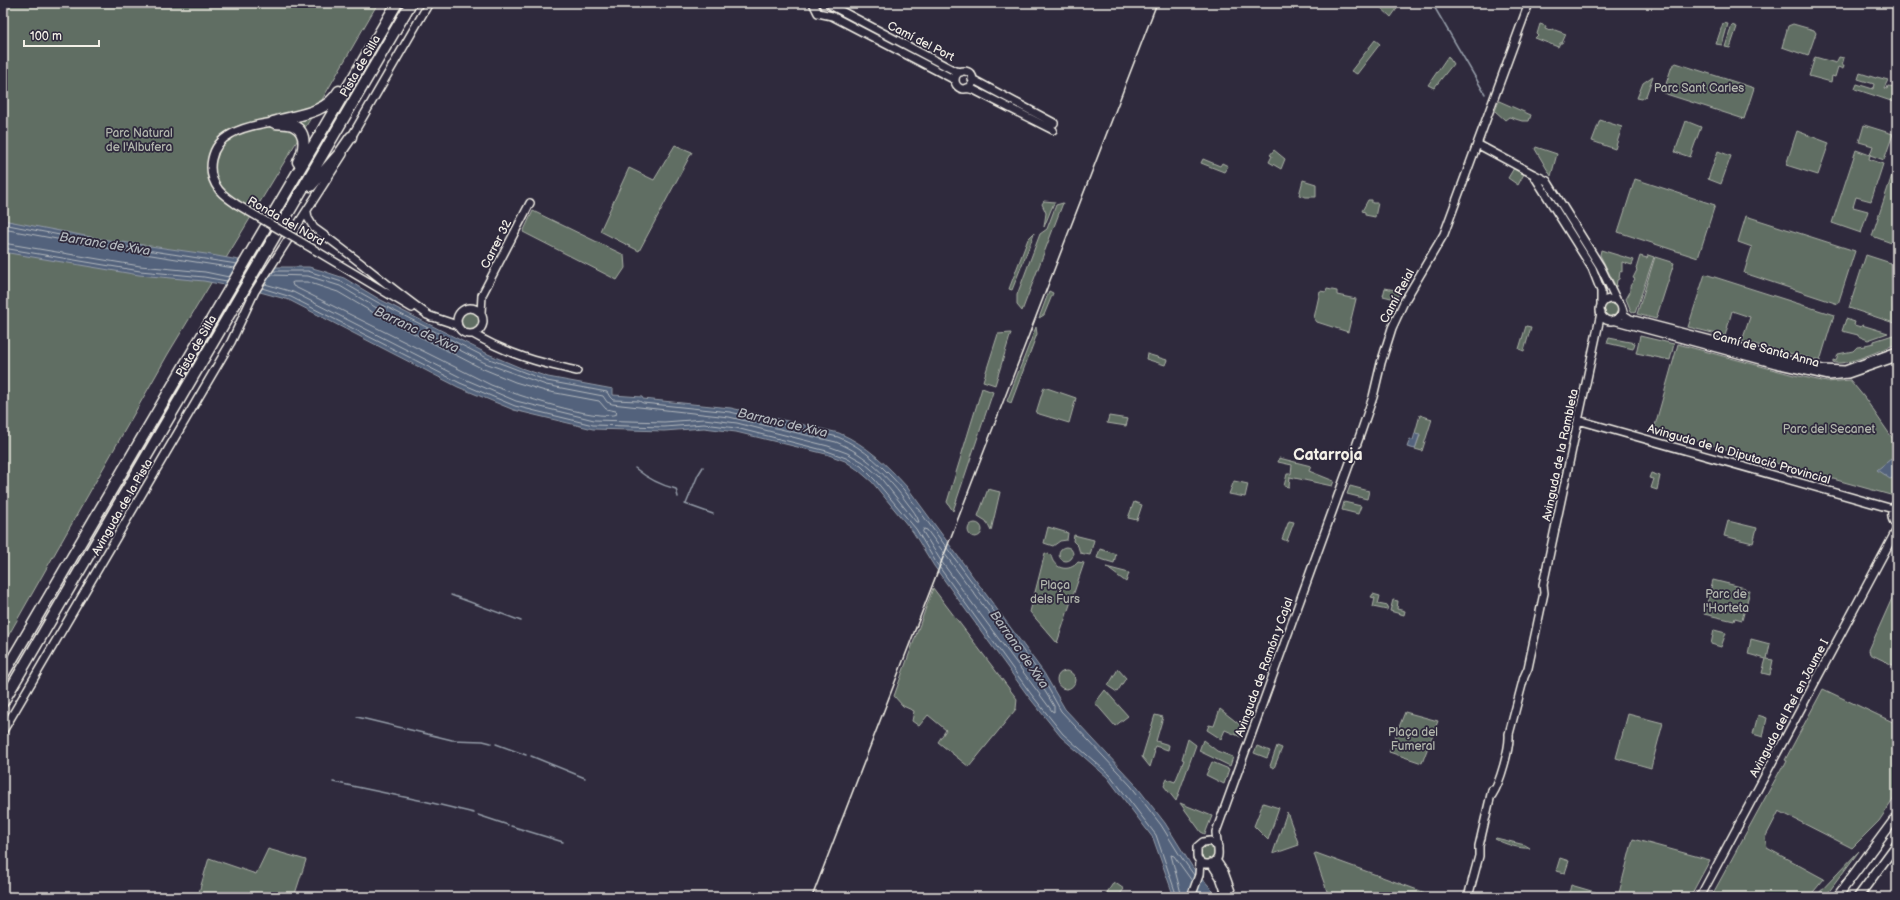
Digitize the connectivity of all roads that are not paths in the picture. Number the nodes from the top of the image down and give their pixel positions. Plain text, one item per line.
1 (397, 3) edge
2 (411, 3) edge
3 (429, 3) edge
4 (807, 3) edge
5 (829, 4) edge
6 (1528, 4) edge
7 (814, 5) edge
8 (824, 14) junction
9 (360, 64) junction
10 (961, 72) junction
11 (972, 79) junction
12 (955, 80) junction
13 (966, 88) junction
14 (273, 122) junction
15 (351, 137) junction
16 (1477, 144) junction
17 (1530, 173) junction
18 (296, 202) junction
19 (1559, 202) junction
20 (279, 203) junction
21 (530, 203) dead end
22 (307, 212) junction
23 (1559, 216) junction
24 (482, 295) junction
25 (1617, 301) junction
26 (1601, 305) junction
27 (470, 307) junction
28 (1621, 311) junction
29 (481, 313) junction
30 (1601, 313) junction
31 (458, 314) junction
32 (431, 316) junction
33 (440, 319) junction
34 (1611, 320) junction
35 (1628, 324) junction
36 (457, 325) junction
37 (482, 327) junction
38 (1598, 329) junction
39 (473, 334) junction
40 (498, 348) junction
41 (1897, 352) edge
42 (1897, 357) edge
43 (577, 371) dead end
44 (1578, 420) junction
45 (1895, 506) edge
46 (1334, 510) joint
47 (1897, 526) edge
48 (1897, 529) edge
49 (3, 675) edge
50 (3, 702) edge
51 (3, 731) edge
52 (1897, 816) edge
53 (1216, 832) junction
54 (1206, 841) junction
55 (1897, 844) edge
56 (1479, 846) junction
57 (1218, 847) junction
58 (1200, 862) junction
59 (1212, 862) junction
60 (1217, 870) junction
61 (1201, 873) junction
62 (1191, 897) edge
63 (1227, 897) edge
64 (1233, 897) edge
65 (1462, 897) edge
66 (1468, 897) edge
67 (1700, 897) edge
68 (1837, 897) edge
69 (1858, 897) edge

1 - 9 highway, Pista de Silla
2 - 18 highway, Pista de Silla
3 - 15 street, Avinguda de la Pista
4 - 7 street
5 - 8 street
5 - 10 street, Camí del Port
6 - 16 street, Camí Reial
7 - 8 street, Camí del Port
8 - 12 street, Camí del Port
9 - 14 highway
9 - 20 highway, Pista de Silla
10 - 11 street
10 - 12 street
11 - 13 street
11 - 13 street
12 - 13 street
14 - 20 highway
14 - 32 street, Ronda del Nord, bridge
15 - 18 highway
15 - 22 street, Avinguda de la Pista
16 - 17 street
16 - 46 street, Camí Reial
17 - 19 street
17 - 23 street
18 - 50 highway, Pista de Silla
19 - 23 street
19 - 25 street
20 - 49 highway, Pista de Silla
21 - 24 street, Carrer 32
22 - 32 street
22 - 51 street, Avinguda de la Pista
23 - 26 street
24 - 27 street, Carrer 32
24 - 29 street, Carrer 32
25 - 26 street
25 - 28 street
26 - 30 street
27 - 29 street
27 - 31 street
28 - 34 street
28 - 35 street
28 - 41 street
29 - 37 street
30 - 34 street
30 - 38 street, Avinguda de la Rambleta
31 - 33 street
31 - 36 street
32 - 33 street, Ronda del Nord
33 - 36 street, Ronda del Nord
34 - 35 street, Camí de Santa Anna
34 - 38 street
35 - 42 street, Camí de Santa Anna
36 - 39 street
37 - 39 street
37 - 40 street
38 - 44 street, Avinguda de la Rambleta
39 - 40 street
40 - 43 street
44 - 45 street, Avinguda de la Diputació Provincial
44 - 56 street, Avinguda de la Rambleta
45 - 47 street
46 - 53 street, Avinguda de Ramón y Cajal
48 - 67 street, Avinguda del Rei en Jaume I
52 - 68 main road
53 - 54 street, Avinguda de Ramón y Cajal
53 - 57 street, Avinguda de Ramón y Cajal
54 - 57 street
54 - 58 street
55 - 69 main road
56 - 65 street, Avinguda de la Rambleta
56 - 66 street, Avinguda de la Rambleta
57 - 59 street
58 - 59 street
58 - 61 street
59 - 60 street
59 - 61 street
59 - 64 street
60 - 61 street
60 - 63 street
61 - 62 street

